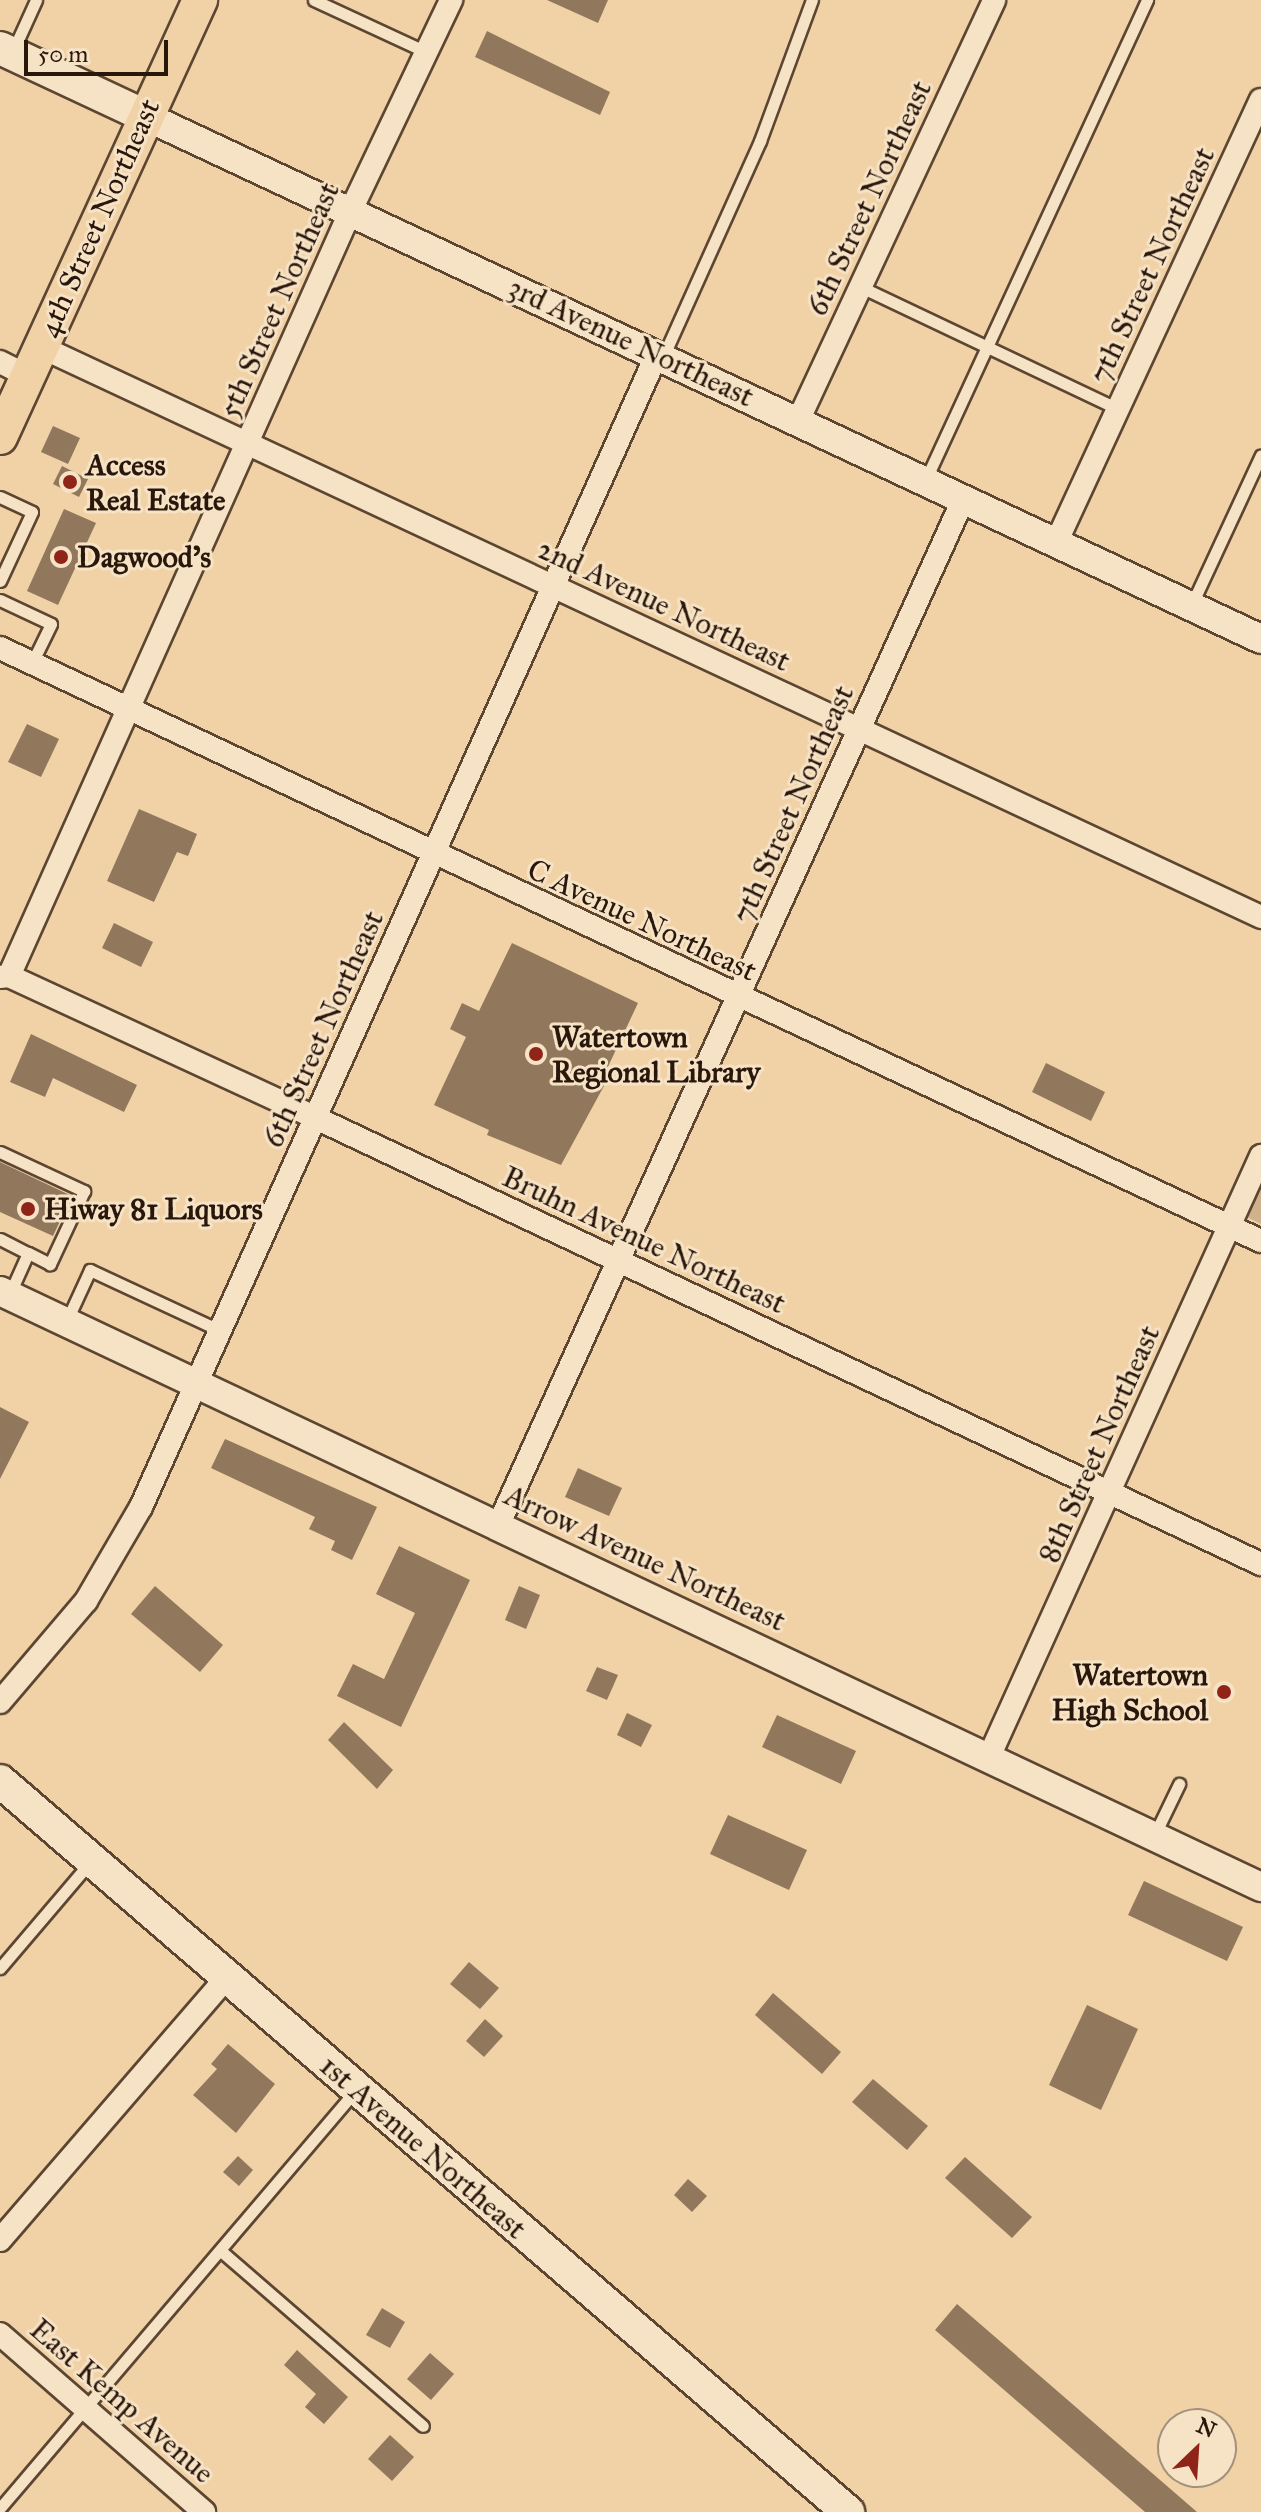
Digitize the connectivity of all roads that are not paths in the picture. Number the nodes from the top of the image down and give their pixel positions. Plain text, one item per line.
1 (36, 0) edge
2 (200, 0) edge
3 (314, 0) edge
4 (451, 0) edge
5 (812, 0) edge
6 (994, 0) edge
7 (1147, 0) edge
8 (6, 50) edge
9 (426, 52) junction
10 (1261, 100) edge
11 (145, 116) junction
12 (351, 210) junction
13 (861, 287) junction
14 (987, 347) junction
15 (660, 356) junction
16 (23, 362) edge
17 (1118, 409) junction
18 (798, 421) junction
19 (0, 437) edge
20 (248, 444) junction
21 (1261, 455) edge
22 (924, 481) junction
23 (0, 497) edge
24 (963, 500) junction
25 (1056, 543) junction
26 (0, 581) edge
27 (553, 586) junction
28 (0, 600) edge
29 (1191, 606) junction
30 (1261, 639) edge
31 (0, 648) edge
32 (32, 663) junction
33 (131, 709) junction
34 (860, 730) junction
35 (434, 855) junction
36 (1261, 917) edge
37 (4, 976) edge
38 (738, 998) junction
39 (316, 1118) junction
40 (0, 1152) edge
41 (1261, 1156) edge
42 (1229, 1227) junction
43 (0, 1239) edge
44 (1261, 1241) edge
45 (28, 1253) junction
46 (619, 1261) junction
47 (4, 1293) edge
48 (66, 1322) junction
49 (221, 1332) junction
50 (197, 1385) junction
51 (1110, 1493) junction
52 (498, 1526) junction
53 (1261, 1564) edge
54 (0, 1702) edge
55 (989, 1757) junction
56 (0, 1781) edge
57 (1179, 1784) dead end
58 (1154, 1836) junction
59 (91, 1861) junction
60 (1261, 1887) edge
61 (0, 1968) edge
62 (227, 1977) junction
63 (357, 2090) junction
64 (0, 2240) edge
65 (221, 2251) junction
66 (0, 2334) edge
67 (83, 2407) junction
68 (423, 2426) dead end
69 (0, 2508) edge
70 (204, 2512) edge
71 (848, 2512) edge

1 - 8 lane
2 - 11 main road, 4th Street Northeast
3 - 9 lane
4 - 9 street, 5th Street Northeast
5 - 15 lane
6 - 13 street, 6th Street Northeast
7 - 14 lane
8 - 11 main road, 3rd Avenue Northeast
9 - 12 street, 5th Street Northeast
10 - 17 street, 7th Street Northeast
11 - 12 street, 3rd Avenue Northeast
11 - 16 main road, 4th Street Northeast
12 - 15 street, 3rd Avenue Northeast
12 - 20 street, 5th Street Northeast
13 - 14 lane
13 - 18 street, 6th Street Northeast
14 - 17 lane
14 - 22 lane
15 - 18 street, 3rd Avenue Northeast
15 - 27 street, 6th Street Northeast
16 - 19 main road, 4th Street Northeast
16 - 20 street, 2nd Avenue Northeast
17 - 25 street, 7th Street Northeast
18 - 22 street, 3rd Avenue Northeast
20 - 27 street, 2nd Avenue Northeast
20 - 33 street, 5th Street Northeast
21 - 29 lane
22 - 24 street, 3rd Avenue Northeast
23 - 26 lane
24 - 25 street, 3rd Avenue Northeast
24 - 34 street, 7th Street Northeast
25 - 29 street, 3rd Avenue Northeast
27 - 34 street, 2nd Avenue Northeast
27 - 35 street, 6th Street Northeast
28 - 32 lane
29 - 30 street, 3rd Avenue Northeast
31 - 32 street, C Avenue Northeast
32 - 33 street, C Avenue Northeast
33 - 35 street, C Avenue Northeast
33 - 37 street, 5th Street Northeast
34 - 36 street, 2nd Avenue Northeast
34 - 38 street, 7th Street Northeast
35 - 38 street, C Avenue Northeast
35 - 39 street, 6th Street Northeast
37 - 39 street, Bruhn Avenue Northeast
38 - 42 street, C Avenue Northeast
38 - 46 street, 7th Street Northeast
39 - 46 street, Bruhn Avenue Northeast
39 - 49 street, 6th Street Northeast
40 - 45 lane
41 - 42 street, 8th Street Northeast
42 - 44 street, C Avenue Northeast
42 - 51 street, 8th Street Northeast
43 - 45 lane
45 - 47 lane
46 - 51 street, Bruhn Avenue Northeast
46 - 52 street, 7th Street Northeast
47 - 48 street, Arrow Avenue Northeast
48 - 49 lane
48 - 50 street, Arrow Avenue Northeast
49 - 50 street, 6th Street Northeast
50 - 52 street, Arrow Avenue Northeast
50 - 54 street, 6th Street Northeast
51 - 53 street, Bruhn Avenue Northeast
51 - 55 street, 8th Street Northeast
52 - 55 street, Arrow Avenue Northeast
55 - 58 street, Arrow Avenue Northeast
56 - 59 main road, 1st Avenue Northeast
57 - 58 lane
58 - 60 street, Arrow Avenue Northeast
59 - 61 lane
59 - 62 main road, 1st Avenue Northeast
62 - 63 main road, 1st Avenue Northeast
62 - 64 street
63 - 65 lane
63 - 71 main road, 1st Avenue Northeast
65 - 67 lane
65 - 68 lane
66 - 67 street, East Kemp Avenue
67 - 69 lane
67 - 70 street, East Kemp Avenue

